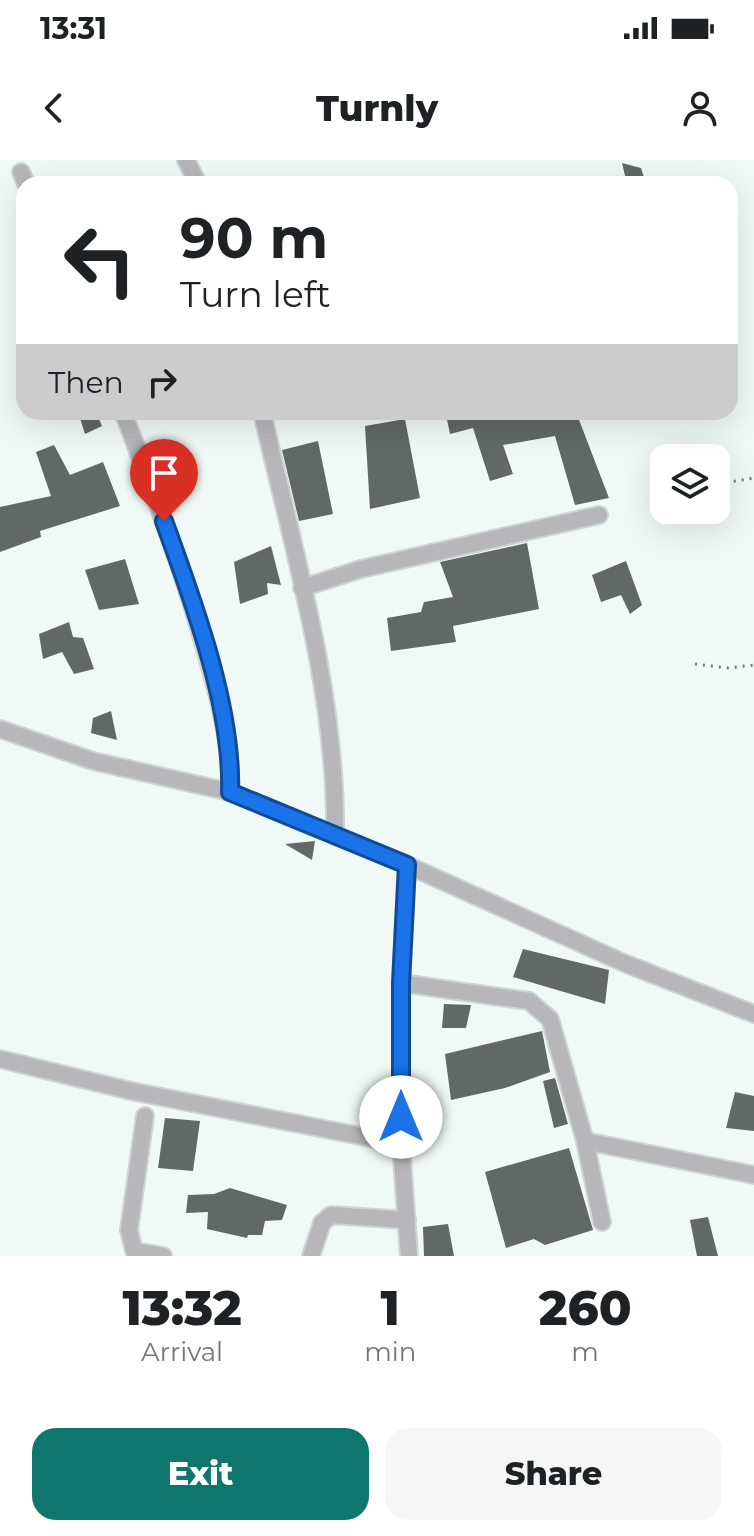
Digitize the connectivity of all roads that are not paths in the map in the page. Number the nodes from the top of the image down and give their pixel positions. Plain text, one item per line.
1 (126, 420) edge
2 (264, 420) edge
3 (599, 515) dead end
4 (302, 588) junction
5 (0, 729) edge
6 (230, 792) junction
7 (335, 835) junction
8 (407, 865) junction
9 (401, 983) junction
10 (754, 1014) edge
11 (0, 1059) edge
12 (145, 1116) dead end
13 (585, 1141) junction
14 (401, 1144) junction
15 (754, 1175) edge
16 (407, 1220) junction
17 (602, 1222) dead end
18 (163, 1256) edge
19 (311, 1256) edge
20 (409, 1256) edge

1 - 6 street
2 - 4 street
3 - 4 street
4 - 7 street
5 - 6 street
6 - 7 street
7 - 8 street
8 - 9 street
8 - 10 street
9 - 13 street
9 - 14 street
11 - 14 street
12 - 18 street
13 - 15 street
13 - 17 street
14 - 16 street
16 - 19 street
16 - 20 street

